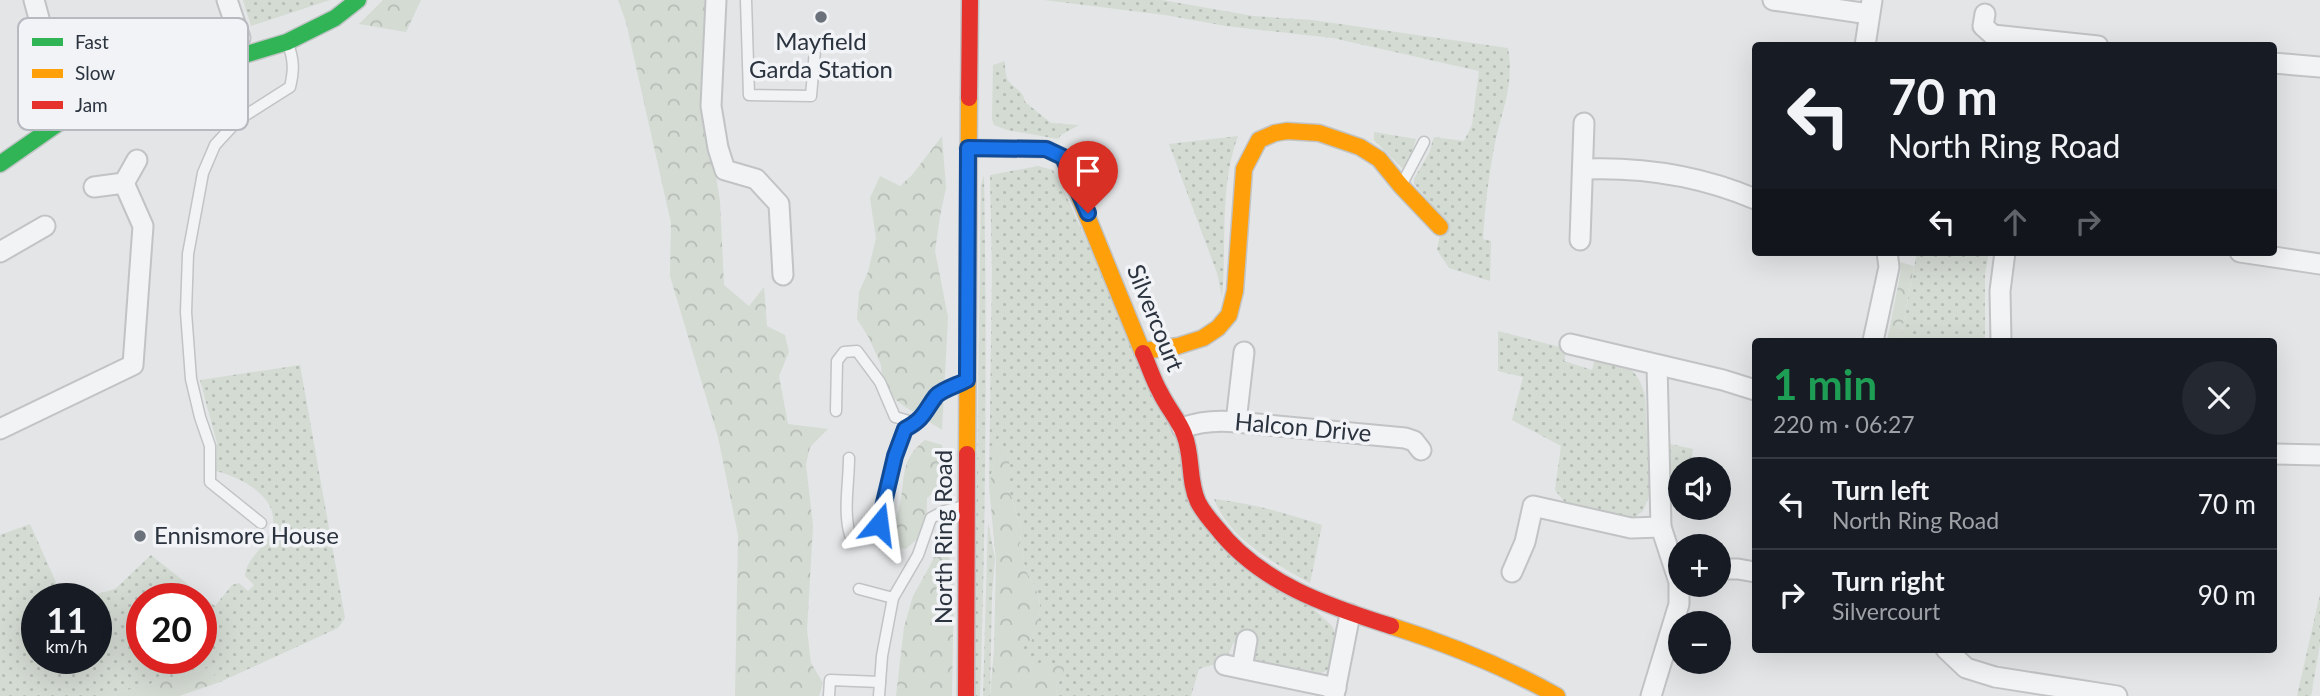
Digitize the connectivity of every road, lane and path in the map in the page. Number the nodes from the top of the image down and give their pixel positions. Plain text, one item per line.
1 (34, 0) edge
2 (228, 0) edge
3 (358, 0) edge
4 (716, 0) edge
5 (746, 0) edge
6 (970, 0) edge
7 (1773, 0) edge
8 (1871, 7) edge
9 (1985, 13) dead end
10 (39, 18) edge
11 (234, 18) edge
12 (287, 42) junction
13 (1866, 42) edge
14 (2060, 42) edge
15 (815, 50) dead end
16 (248, 54) edge
17 (2277, 63) edge
18 (2320, 67) edge
19 (248, 114) edge
20 (1584, 123) dead end
21 (49, 130) edge
22 (229, 130) edge
23 (1424, 142) dead end
24 (968, 148) junction
25 (137, 160) dead end
26 (0, 164) edge
27 (1584, 169) junction
28 (124, 183) junction
29 (1401, 186) junction
30 (94, 187) dead end
31 (1752, 197) edge
32 (45, 226) dead end
33 (1440, 227) dead end
34 (1580, 240) dead end
35 (0, 252) edge
36 (1888, 256) edge
37 (2005, 256) edge
38 (2267, 256) edge
39 (2320, 264) edge
40 (783, 275) dead end
41 (1874, 338) edge
42 (2001, 338) edge
43 (1570, 344) dead end
44 (1144, 351) junction
45 (1244, 352) dead end
46 (1657, 365) junction
47 (967, 380) junction
48 (1752, 389) edge
49 (836, 411) dead end
50 (1236, 422) junction
51 (916, 424) junction
52 (1182, 428) junction
53 (0, 429) edge
54 (1422, 450) dead end
55 (2277, 454) edge
56 (2320, 455) edge
57 (849, 458) dead end
58 (967, 505) junction
59 (261, 523) dead end
60 (1661, 527) junction
61 (1668, 548) edge
62 (1731, 569) edge
63 (1752, 571) edge
64 (1512, 572) dead end
65 (859, 589) dead end
66 (1679, 597) edge
67 (893, 598) junction
68 (1350, 614) junction
69 (1247, 640) dead end
70 (1950, 653) edge
71 (880, 682) junction
72 (1335, 692) edge
73 (829, 696) edge
74 (879, 696) edge
75 (966, 696) edge
76 (1557, 696) edge
77 (1651, 696) edge
78 (2117, 696) edge

1 - 10 street
2 - 11 street
3 - 12 street
4 - 40 street
5 - 15 lane
6 - 24 street, North Ring Road
7 - 8 street
8 - 13 street
9 - 14 street
12 - 16 street
12 - 19 lane
17 - 18 street
20 - 27 street
21 - 26 street
22 - 59 lane
23 - 29 lane
24 - 44 street, Silvercourt
24 - 47 street, North Ring Road
25 - 28 street
27 - 31 street
27 - 34 street
28 - 30 street
28 - 53 street
29 - 33 street
29 - 44 street
32 - 35 street
36 - 41 street
37 - 42 street
38 - 39 street
43 - 46 street
44 - 52 street, Silvercourt
45 - 50 street
46 - 48 street
46 - 60 street
47 - 51 lane
47 - 58 street, North Ring Road
49 - 51 lane
50 - 52 street, Halcon Drive
50 - 54 street, Halcon Drive
51 - 57 lane
52 - 68 street, Silvercourt
55 - 56 street
58 - 67 lane
58 - 75 street, North Ring Road
60 - 61 street
60 - 64 street
62 - 63 street
65 - 67 lane
66 - 77 street
67 - 71 lane
68 - 72 street
68 - 76 street, Silvercourt
69 - 72 street
70 - 78 street
71 - 73 lane
71 - 74 lane

